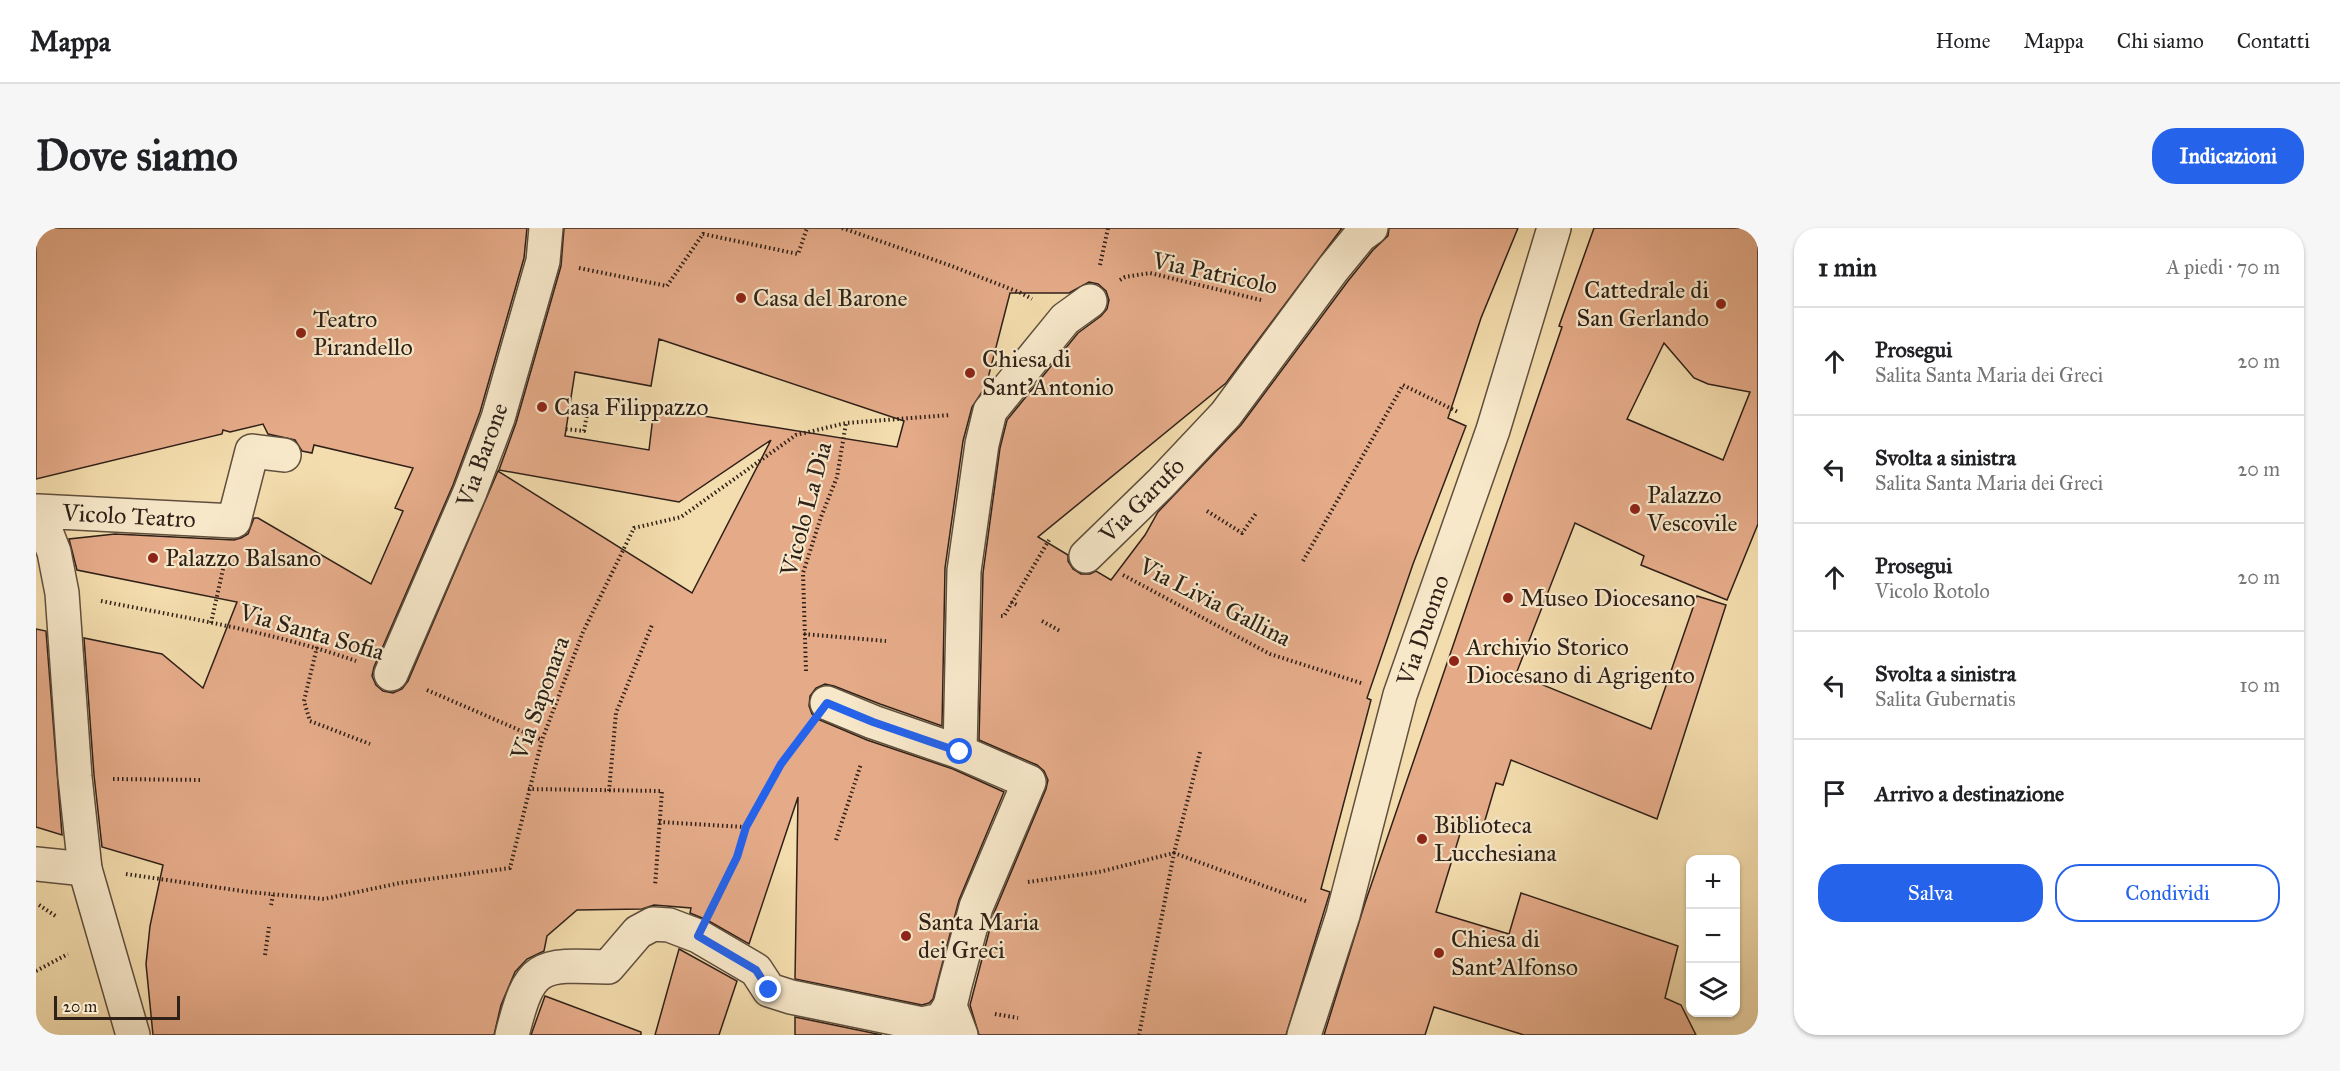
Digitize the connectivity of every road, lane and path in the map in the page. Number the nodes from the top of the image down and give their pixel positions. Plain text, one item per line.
1 (546, 228) edge
2 (807, 228) edge
3 (842, 228) edge
4 (1371, 228) edge
5 (1554, 228) edge
6 (543, 261) junction
7 (1077, 310) junction
8 (1304, 310) junction
9 (589, 403) dead end
10 (990, 411) junction
11 (846, 423) junction
12 (566, 429) dead end
13 (1493, 430) junction
14 (284, 455) dead end
15 (1207, 511) dead end
16 (1257, 512) dead end
17 (234, 521) junction
18 (1086, 556) junction
19 (1304, 561) dead end
20 (62, 593) junction
21 (1011, 602) junction
22 (1017, 605) dead end
23 (964, 615) junction
24 (1042, 621) dead end
25 (211, 623) junction
26 (652, 625) dead end
27 (1060, 631) dead end
28 (804, 634) junction
29 (886, 641) dead end
30 (317, 647) junction
31 (391, 674) junction
32 (1400, 695) junction
33 (827, 703) junction
34 (542, 740) junction
35 (369, 744) dead end
36 (960, 752) junction
37 (1200, 752) dead end
38 (861, 764) dead end
39 (102, 778) dead end
40 (203, 780) dead end
41 (528, 789) junction
42 (609, 791) junction
43 (659, 822) junction
44 (746, 827) junction
45 (836, 840) dead end
46 (1174, 853) junction
47 (36, 864) edge
48 (85, 869) junction
49 (119, 873) dead end
50 (1032, 883) dead end
51 (273, 895) junction
52 (36, 903) edge
53 (272, 904) dead end
54 (1343, 915) junction
55 (63, 921) dead end
56 (653, 924) junction
57 (269, 927) dead end
58 (698, 936) junction
59 (265, 955) dead end
60 (956, 1020) edge
61 (133, 1035) edge
62 (512, 1035) edge
63 (1139, 1035) edge
64 (1304, 1035) edge

1 - 6 street, Via Barone
2 - 6 path
3 - 7 path
4 - 8 street, Via Garufo
5 - 13 street, Via Duomo
6 - 31 street, Via Barone
7 - 8 path, Via Patricolo
7 - 10 street
8 - 18 street, Via Garufo
9 - 12 path
10 - 11 path, Via Saponara
10 - 23 street
11 - 28 path, Vicolo La Dia
11 - 34 path, Via Saponara
13 - 19 path
13 - 32 street, Via Duomo
14 - 17 street
15 - 16 path
17 - 20 street, Vicolo Teatro
17 - 25 path, Vicolo Teatro
18 - 21 path, Via Garufo
18 - 32 path, Via Livia Gallina
20 - 25 path, Via Santa Sofia
20 - 48 street
21 - 22 path
21 - 23 path, Via Garufo
23 - 36 street
24 - 27 path
25 - 30 path, Via Santa Sofia
26 - 42 path
28 - 29 path
28 - 33 path, Vicolo La Dia
30 - 31 path, Via Santa Sofia
30 - 35 path
31 - 34 path, Via Santa Sofia
32 - 54 street, Via Duomo
33 - 36 street
33 - 44 path
34 - 41 path, Via Saponara
36 - 60 street
37 - 46 path
38 - 45 path
39 - 40 path
41 - 42 path
41 - 51 path, Via Saponara
42 - 43 path
43 - 44 path
43 - 56 path
44 - 58 path
46 - 50 path
46 - 54 path
46 - 63 path
47 - 48 street
48 - 61 street
49 - 51 path, Via Saponara
51 - 53 path
52 - 55 path
54 - 64 street, Via Duomo
56 - 58 street
56 - 62 street
57 - 59 path
58 - 60 street

